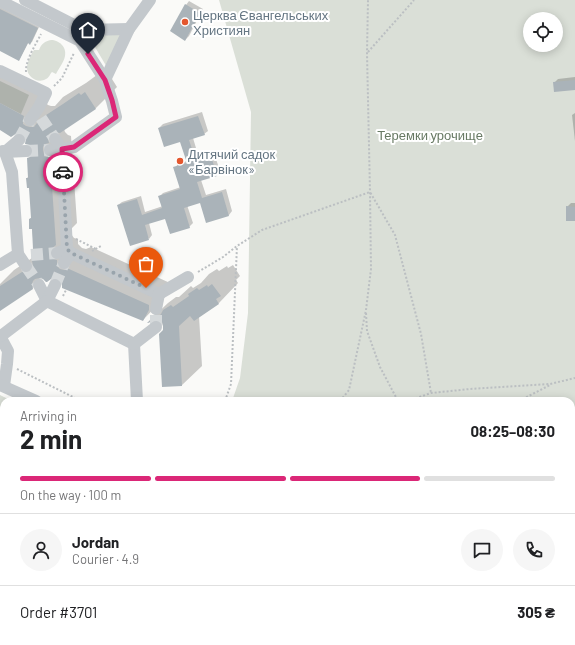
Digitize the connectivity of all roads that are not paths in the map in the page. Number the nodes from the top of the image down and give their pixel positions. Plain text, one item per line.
1 (25, 0) edge
2 (150, 0) edge
3 (0, 1) edge
4 (129, 29) junction
5 (82, 36) junction
6 (0, 71) edge
7 (105, 80) junction
8 (37, 115) tunnel mouth
9 (19, 140) tunnel mouth
10 (2, 150) edge
11 (26, 151) tunnel mouth
12 (65, 251) junction
13 (18, 254) junction
14 (28, 261) tunnel mouth
15 (64, 263) tunnel mouth
16 (0, 265) edge
17 (188, 277) road end
18 (39, 285) tunnel mouth
19 (55, 285) tunnel mouth
20 (159, 294) junction
21 (48, 301) junction
22 (156, 309) tunnel mouth
23 (156, 327) dead end
24 (0, 336) edge
25 (134, 344) junction
26 (2, 385) edge
27 (28, 397) edge
28 (137, 397) edge

1 - 5 street
2 - 4 street
3 - 5 street
4 - 5 street
4 - 7 street
5 - 7 street
6 - 8 street
7 - 12 street
9 - 10 street
10 - 11 street
10 - 13 street
12 - 15 street
12 - 20 street
13 - 14 street
13 - 16 street
17 - 20 street
18 - 21 street
19 - 21 street
20 - 22 street
21 - 24 street
21 - 25 street
23 - 25 street
24 - 26 street
25 - 28 street
26 - 27 street

